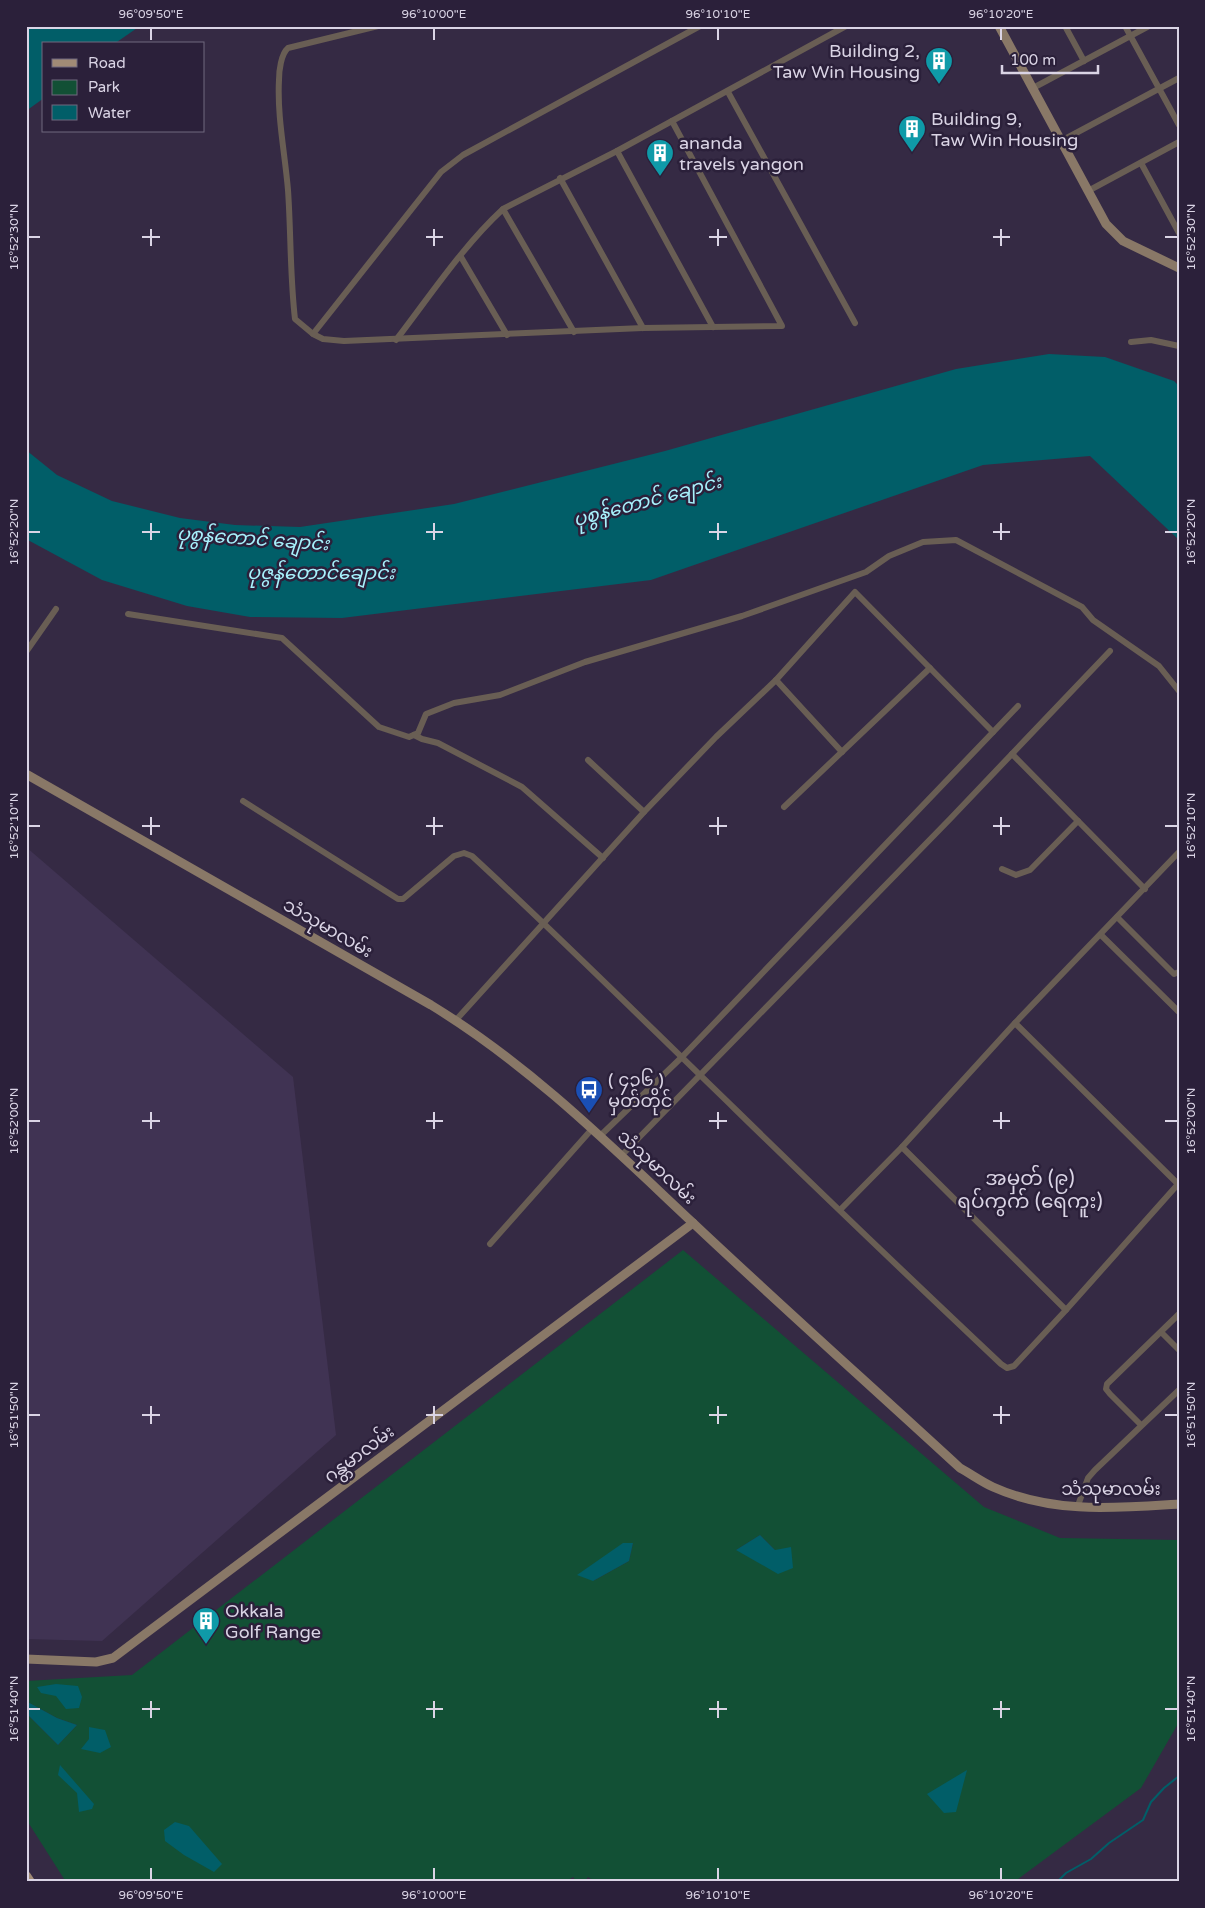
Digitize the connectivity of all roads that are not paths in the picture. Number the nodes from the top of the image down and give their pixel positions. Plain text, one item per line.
1 (378, 26) edge
2 (700, 26) edge
3 (846, 26) edge
4 (999, 26) edge
5 (1065, 26) edge
6 (1125, 26) edge
7 (1149, 26) edge
8 (1131, 36) junction
9 (1084, 61) junction
10 (1179, 78) edge
11 (1033, 88) junction
12 (1160, 88) junction
13 (728, 92) junction
14 (672, 121) junction
15 (1179, 125) edge
16 (1061, 141) junction
17 (1179, 142) edge
18 (617, 151) junction
19 (1141, 163) junction
20 (560, 178) junction
21 (1088, 191) junction
22 (504, 209) junction
23 (1179, 233) edge
24 (461, 257) junction
25 (1177, 266) edge
26 (855, 323) dead end
27 (713, 327) junction
28 (643, 328) junction
29 (574, 332) junction
30 (313, 334) junction
31 (507, 335) junction
32 (396, 340) junction
33 (1131, 342) dead end
34 (1179, 346) edge
35 (56, 610) dead end
36 (128, 614) dead end
37 (1110, 651) dead end
38 (26, 652) edge
39 (930, 668) junction
40 (776, 680) junction
41 (1179, 691) edge
42 (1018, 706) dead end
43 (993, 732) junction
44 (414, 735) junction
45 (842, 752) junction
46 (1012, 754) junction
47 (588, 760) dead end
48 (26, 774) edge
49 (243, 800) dead end
50 (784, 807) dead end
51 (644, 812) junction
52 (1078, 821) junction
53 (1178, 856) edge
54 (602, 858) junction
55 (1002, 869) dead end
56 (1144, 888) junction
57 (1117, 917) junction
58 (544, 923) junction
59 (1101, 934) junction
60 (1179, 972) edge
61 (1179, 1012) edge
62 (456, 1020) junction
63 (1015, 1023) junction
64 (682, 1057) junction
65 (700, 1075) junction
66 (592, 1129) junction
67 (600, 1136) junction
68 (902, 1147) junction
69 (622, 1155) junction
70 (1178, 1183) edge
71 (840, 1210) junction
72 (693, 1223) junction
73 (490, 1244) dead end
74 (1066, 1310) junction
75 (1179, 1314) edge
76 (1161, 1332) junction
77 (1179, 1350) edge
78 (1179, 1390) edge
79 (1141, 1425) junction
80 (1179, 1504) edge
81 (1077, 1508) junction
82 (26, 1659) edge
83 (26, 1876) edge
84 (30, 1882) edge

1 - 30 street
2 - 30 street
3 - 13 street
4 - 11 main road
5 - 9 street
6 - 8 street
7 - 8 street
8 - 9 street
8 - 12 street
9 - 11 street
10 - 12 street
11 - 16 main road
12 - 15 street
12 - 16 street
13 - 14 street
13 - 26 street
14 - 18 street
14 - 27 street
16 - 21 main road
17 - 19 street
18 - 20 street
18 - 27 street
19 - 21 street
19 - 23 street
20 - 22 street
20 - 28 street
21 - 25 main road
22 - 24 street
22 - 29 street
24 - 31 street
24 - 32 street
27 - 28 street
28 - 29 street
29 - 31 street
30 - 32 street
31 - 32 street
33 - 34 street
35 - 38 street
36 - 44 street
37 - 46 street
39 - 40 street
39 - 43 street
39 - 45 street
40 - 45 street
40 - 51 street
41 - 44 street
42 - 43 street
43 - 64 street
44 - 54 street
45 - 50 street
46 - 52 street
46 - 65 street
47 - 51 street
48 - 62 main road, သံသုမာလမ်း
49 - 58 street
51 - 54 street
52 - 55 street
52 - 56 street
53 - 56 street
54 - 58 street
56 - 57 street
57 - 59 street
57 - 60 street
58 - 62 street
58 - 64 street
59 - 61 street
59 - 63 street
62 - 66 main road, သံသုမာလမ်း
63 - 68 street
63 - 70 street
64 - 65 street
64 - 67 street
65 - 69 street
65 - 71 street
66 - 67 main road, သံသုမာလမ်း
66 - 73 street
67 - 69 main road, သံသုမာလမ်း
68 - 71 street
68 - 74 street
69 - 72 main road, သံသုမာလမ်း
70 - 74 street
71 - 74 street
72 - 81 main road, သံသုမာလမ်း
72 - 82 main road, ဂန္တမာလမ်း
75 - 76 street
76 - 77 street
76 - 79 street
78 - 79 street
79 - 81 street
80 - 81 main road, သံသုမာလမ်း
83 - 84 main road

